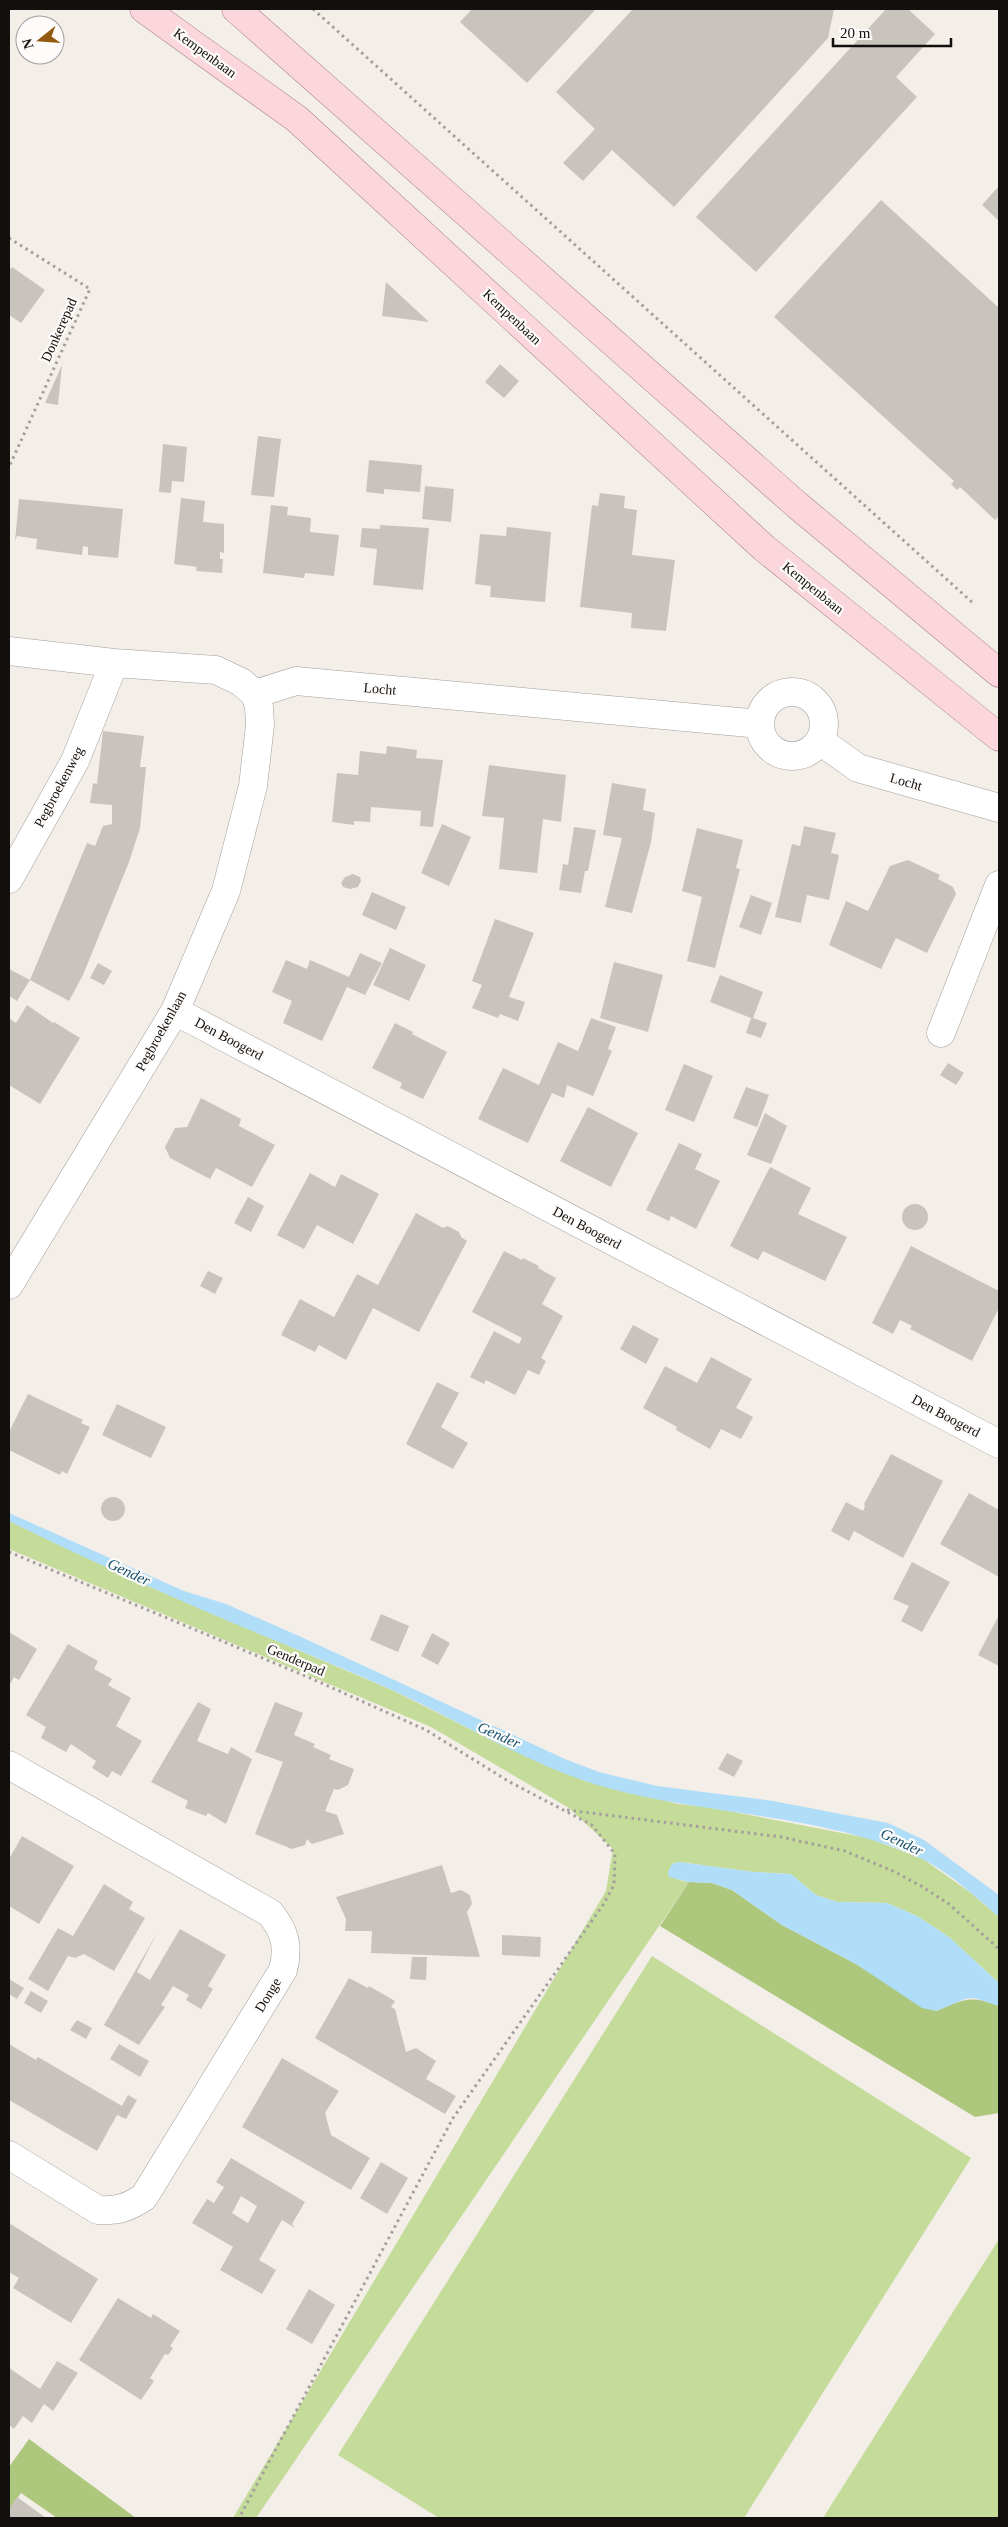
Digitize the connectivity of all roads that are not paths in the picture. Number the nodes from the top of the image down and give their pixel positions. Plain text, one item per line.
1 (144, 9) edge
2 (236, 9) edge
3 (9, 651) edge
4 (114, 663) junction
5 (999, 673) edge
6 (255, 694) junction
7 (760, 724) junction
8 (999, 737) edge
9 (820, 741) junction
10 (999, 808) edge
11 (9, 880) edge
12 (998, 896) edge
13 (175, 1011) junction
14 (941, 1033) dead end
15 (9, 1285) edge
16 (999, 1444) edge
17 (9, 1765) edge
18 (9, 2155) edge

1 - 8 main road, Kempenbaan
2 - 5 main road
3 - 4 street
4 - 6 street
4 - 11 street, Pegbroekenweg
6 - 7 street, Locht
6 - 13 street, Pegbroekenlaan
7 - 9 street
7 - 9 street
9 - 10 street, Locht
12 - 14 street
13 - 15 street, Pegbroekenlaan
13 - 16 street, Den Boogerd
17 - 18 street, Donge

